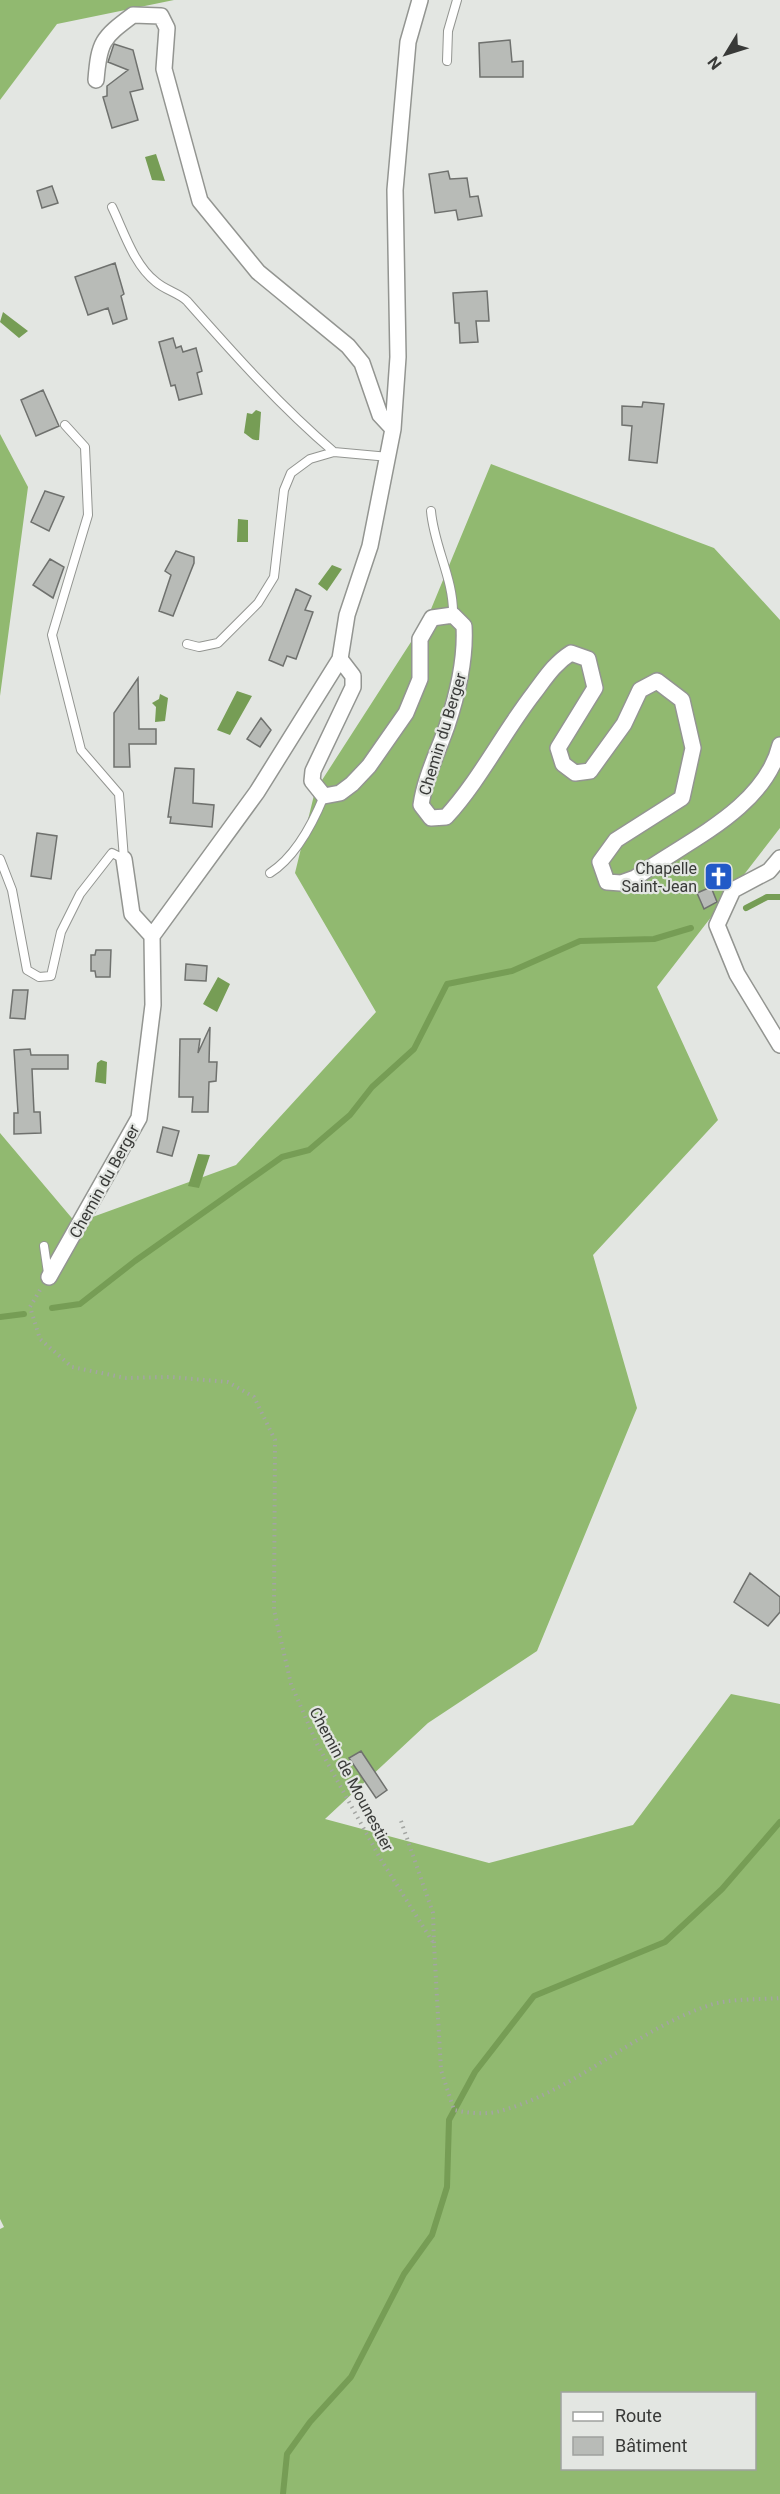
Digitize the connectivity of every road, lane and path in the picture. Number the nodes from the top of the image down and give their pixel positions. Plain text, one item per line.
1 (420, 0) edge
2 (457, 0) edge
3 (447, 61) dead end
4 (96, 80) dead end
5 (112, 207) dead end
6 (65, 425) dead end
7 (393, 429) junction
8 (334, 452) junction
9 (389, 457) junction
10 (431, 511) dead end
11 (453, 615) junction
12 (187, 644) dead end
13 (340, 659) junction
14 (780, 745) edge
15 (324, 796) junction
16 (780, 858) edge
17 (0, 859) edge
18 (124, 859) junction
19 (774, 868) edge
20 (270, 873) dead end
21 (152, 936) junction
22 (780, 1045) edge
23 (44, 1246) dead end
24 (49, 1277) junction
25 (401, 1821) dead end
26 (434, 1944) junction
27 (780, 1998) edge

1 - 7 street
2 - 3 lane
4 - 7 street
5 - 8 lane
6 - 18 lane
7 - 9 street
8 - 9 lane
8 - 12 lane
9 - 13 street
10 - 11 lane
11 - 14 street, Chemin du Berger
11 - 15 street
13 - 15 street
13 - 21 street
15 - 20 lane
16 - 19 street
17 - 18 lane
18 - 21 street
19 - 22 street
21 - 24 street, Chemin du Berger
23 - 24 lane
24 - 26 path, Chemin de Mounestier
25 - 26 path
26 - 27 path, Chemin de Mounestier

